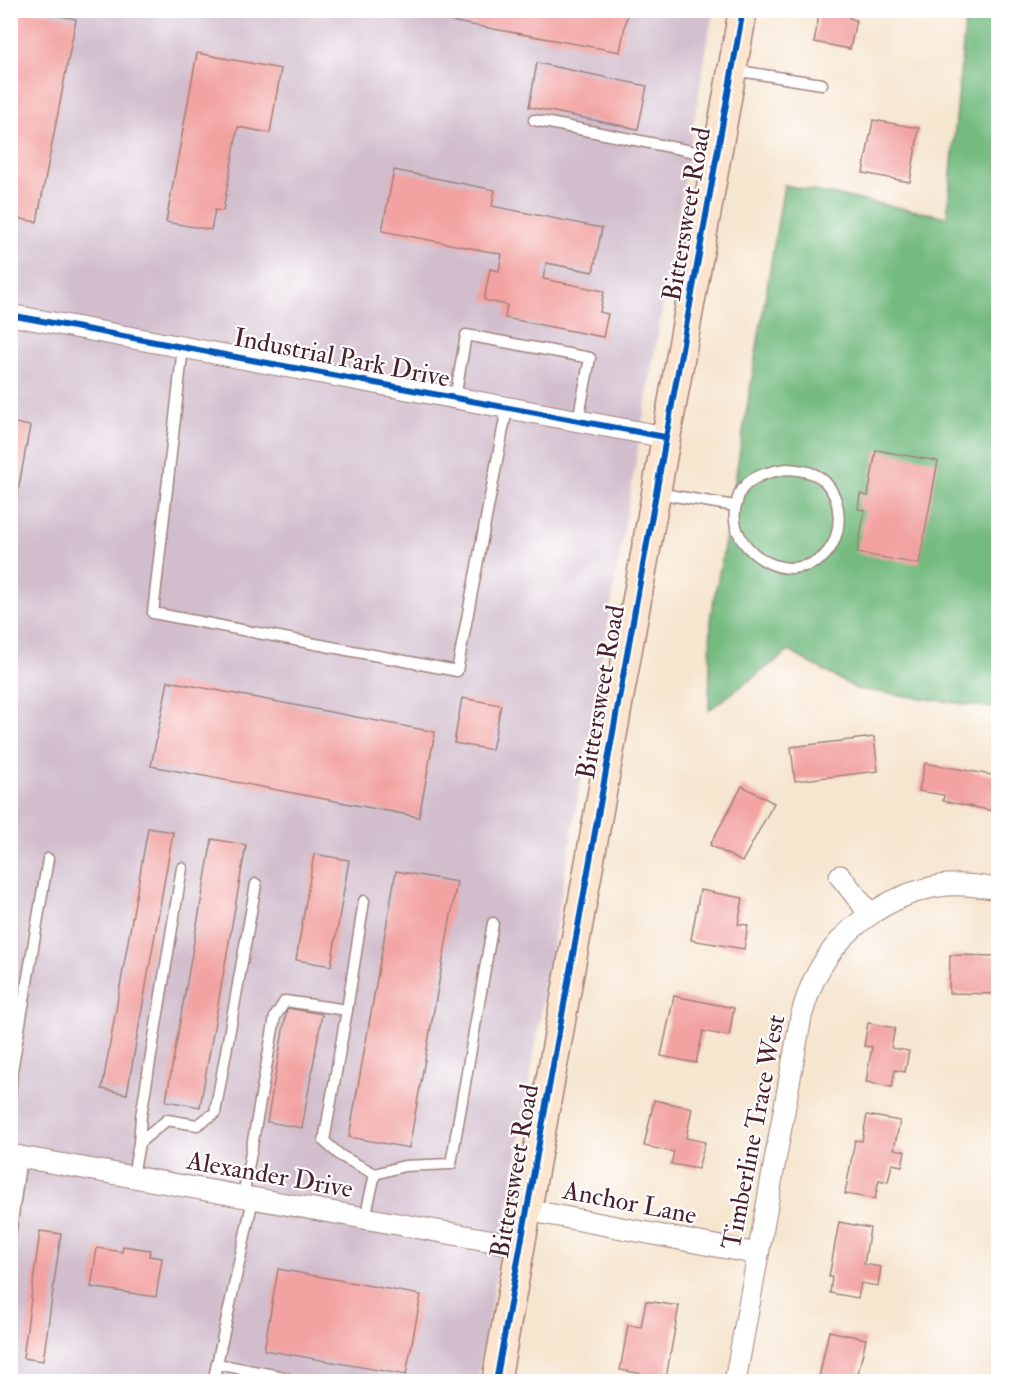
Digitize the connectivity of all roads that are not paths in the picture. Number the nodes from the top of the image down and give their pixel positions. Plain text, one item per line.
1 (743, 10) edge
2 (733, 70) junction
3 (822, 84) dead end
4 (534, 120) dead end
5 (716, 156) junction
6 (10, 315) edge
7 (183, 347) junction
8 (455, 398) junction
9 (507, 408) junction
10 (578, 421) junction
11 (665, 437) junction
12 (655, 493) junction
13 (735, 506) junction
14 (48, 859) dead end
15 (182, 868) dead end
16 (840, 876) dead end
17 (256, 884) dead end
18 (999, 889) edge
19 (364, 901) dead end
20 (870, 914) junction
21 (493, 923) dead end
22 (347, 1010) junction
23 (10, 1097) edge
24 (139, 1143) junction
25 (16, 1156) edge
26 (375, 1174) junction
27 (133, 1176) junction
28 (248, 1198) junction
29 (527, 1210) junction
30 (365, 1218) junction
31 (10, 1237) edge
32 (521, 1246) junction
33 (758, 1254) junction
34 (217, 1364) junction
35 (213, 1382) edge
36 (284, 1382) edge
37 (496, 1382) edge
38 (735, 1382) edge

1 - 2 street, Bittersweet Road
2 - 3 lane
2 - 5 street, Bittersweet Road
4 - 5 lane
5 - 11 street, Bittersweet Road
6 - 7 street, Industrial Park Drive
7 - 8 street, Industrial Park Drive
7 - 9 lane
8 - 9 street, Industrial Park Drive
8 - 10 lane
9 - 10 street, Industrial Park Drive
10 - 11 street, Industrial Park Drive
11 - 12 street, Bittersweet Road
12 - 13 lane
12 - 29 street, Bittersweet Road
13 - 13 lane
14 - 23 lane
15 - 24 lane
16 - 20 street
17 - 24 lane
18 - 20 street, Timberline Trace West
19 - 22 lane
20 - 33 street, Timberline Trace West
21 - 26 lane
22 - 26 lane
22 - 28 lane
24 - 27 lane
25 - 27 street, Alexander Drive
25 - 31 lane
26 - 30 lane
27 - 28 street, Alexander Drive
28 - 30 street, Alexander Drive
28 - 34 lane
29 - 32 street, Bittersweet Road
29 - 33 street, Anchor Lane
30 - 32 street, Alexander Drive
32 - 37 street, Bittersweet Road
33 - 38 street, Timberline Trace West
34 - 35 lane
34 - 36 lane

